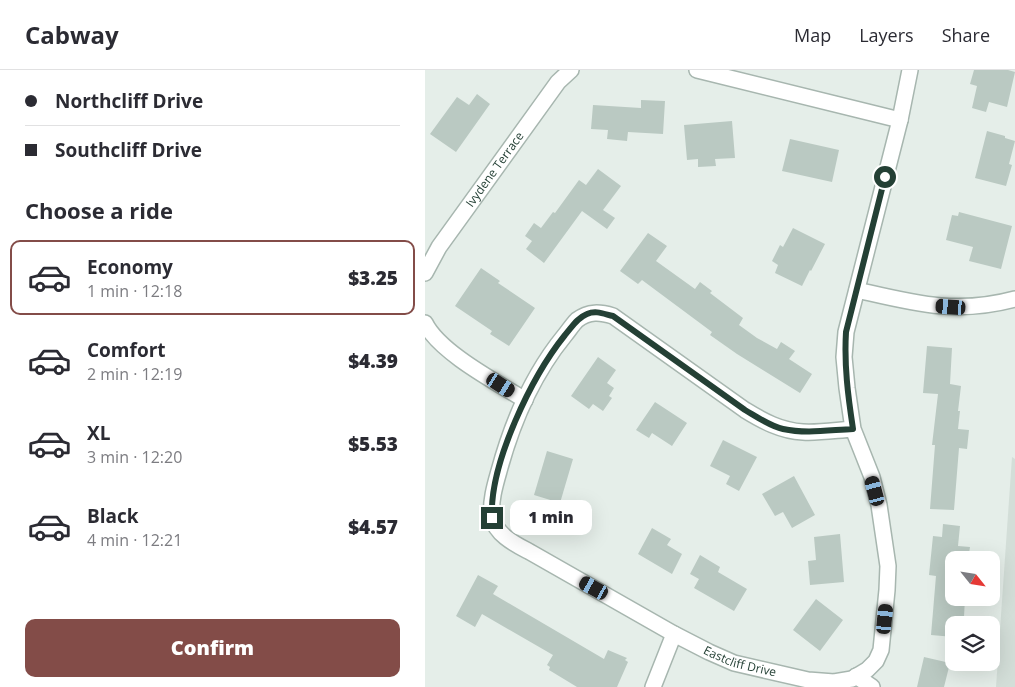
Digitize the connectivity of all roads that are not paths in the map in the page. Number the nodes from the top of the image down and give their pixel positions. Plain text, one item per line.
1 (571, 70) edge
2 (697, 70) edge
3 (910, 70) edge
4 (900, 120) junction
5 (425, 273) edge
6 (857, 290) junction
7 (1015, 299) edge
8 (425, 323) edge
9 (525, 400) junction
10 (853, 429) junction
11 (674, 634) junction
12 (862, 673) junction
13 (653, 687) edge
14 (871, 687) edge

1 - 5 street, Ivydene Terrace
2 - 4 street
3 - 4 street
4 - 6 street
6 - 7 street
6 - 10 street
8 - 9 street
9 - 10 street, Eastcliff Drive
9 - 11 street, Eastcliff Drive
10 - 12 street
11 - 12 street, Eastcliff Drive
11 - 13 street
12 - 14 street

